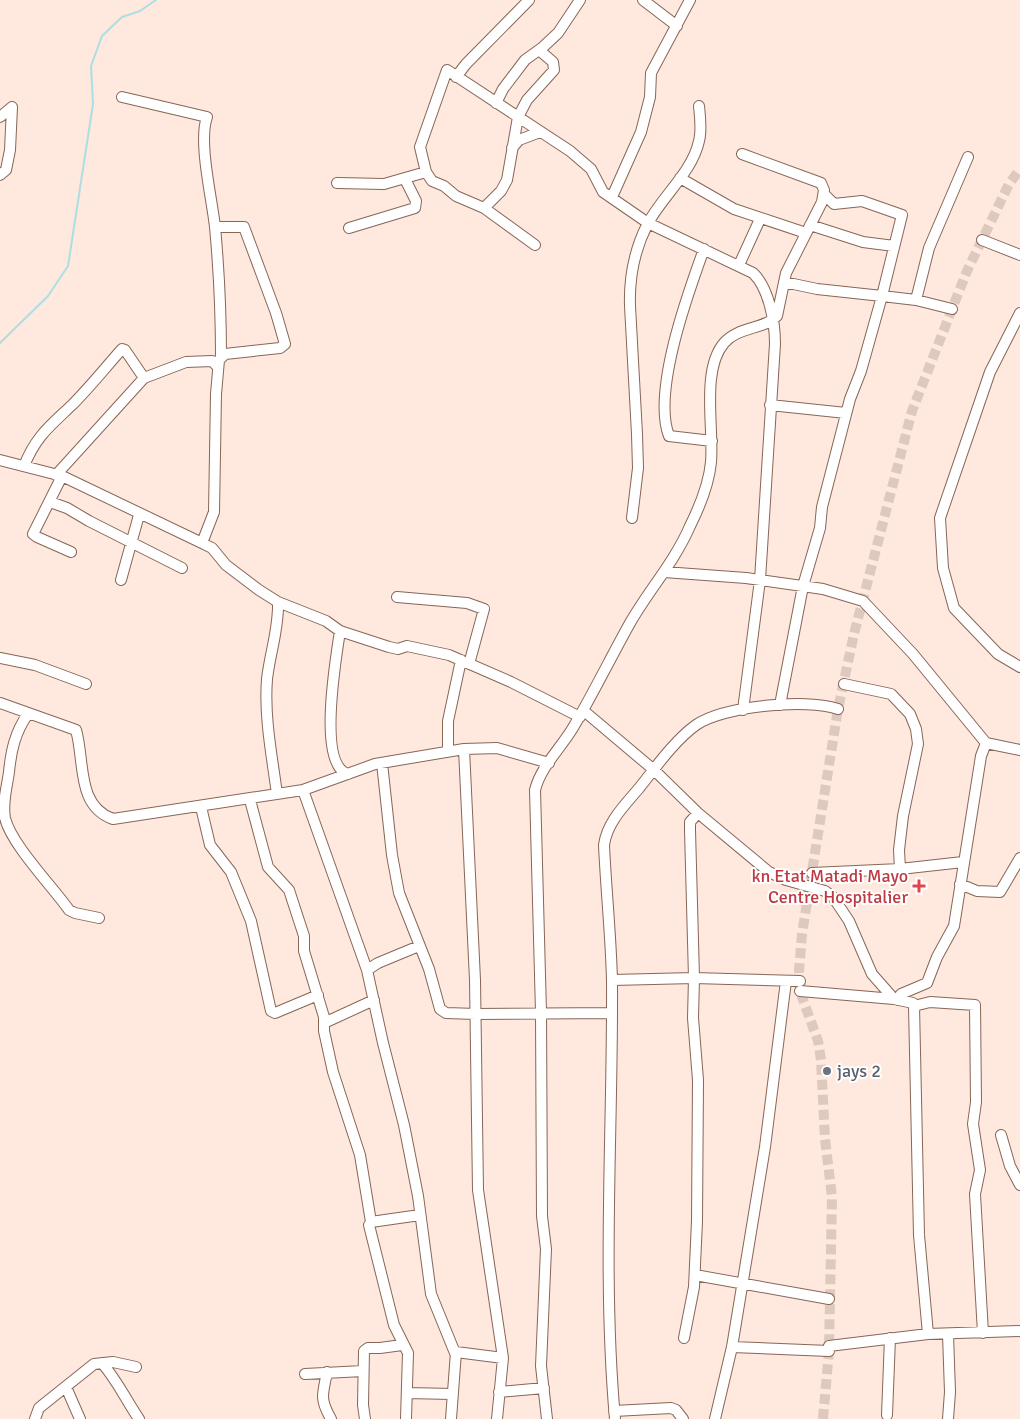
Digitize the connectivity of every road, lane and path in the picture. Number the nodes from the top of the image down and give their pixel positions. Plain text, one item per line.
1 (529, 0) edge
2 (580, 0) edge
3 (643, 0) edge
4 (690, 0) edge
5 (677, 26) junction
6 (539, 50) junction
7 (456, 77) junction
8 (122, 97) dead end
9 (496, 103) junction
10 (699, 106) dead end
11 (0, 117) edge
12 (518, 117) junction
13 (540, 132) junction
14 (512, 149) junction
15 (742, 154) dead end
16 (968, 157) dead end
17 (426, 172) junction
18 (0, 175) edge
19 (680, 178) junction
20 (405, 179) junction
21 (337, 183) dead end
22 (824, 194) junction
23 (612, 197) junction
24 (484, 208) junction
25 (760, 219) junction
26 (648, 223) junction
27 (215, 227) junction
28 (350, 228) dead end
29 (808, 229) junction
30 (982, 240) dead end
31 (535, 245) dead end
32 (894, 246) junction
33 (704, 249) junction
34 (1020, 255) edge
35 (739, 265) junction
36 (784, 282) junction
37 (882, 296) junction
38 (916, 300) junction
39 (952, 309) dead end
40 (1020, 313) edge
41 (772, 321) junction
42 (219, 362) junction
43 (144, 378) junction
44 (770, 405) junction
45 (846, 413) junction
46 (712, 442) junction
47 (0, 460) edge
48 (24, 466) junction
49 (59, 475) junction
50 (50, 502) junction
51 (139, 515) junction
52 (632, 518) dead end
53 (132, 541) junction
54 (202, 543) junction
55 (71, 552) dead end
56 (182, 568) dead end
57 (664, 572) junction
58 (121, 580) dead end
59 (760, 580) junction
60 (803, 586) junction
61 (397, 597) dead end
62 (278, 602) junction
63 (340, 631) junction
64 (0, 658) edge
65 (465, 662) junction
66 (1020, 667) edge
67 (86, 684) dead end
68 (844, 684) dead end
69 (0, 703) edge
70 (780, 705) junction
71 (838, 709) dead end
72 (742, 710) junction
73 (28, 714) junction
74 (582, 714) junction
75 (986, 743) junction
76 (464, 749) junction
77 (1020, 750) edge
78 (448, 751) junction
79 (382, 762) junction
80 (549, 763) junction
81 (654, 770) junction
82 (348, 774) junction
83 (303, 790) junction
84 (277, 794) junction
85 (250, 800) junction
86 (201, 807) junction
87 (698, 813) junction
88 (1020, 858) edge
89 (963, 862) junction
90 (900, 869) junction
91 (812, 873) dead end
92 (960, 884) junction
93 (99, 918) dead end
94 (419, 946) junction
95 (367, 970) junction
96 (694, 978) junction
97 (612, 980) junction
98 (786, 981) junction
99 (318, 995) junction
100 (896, 999) junction
101 (374, 1000) junction
102 (914, 1006) junction
103 (541, 1012) junction
104 (611, 1013) junction
105 (476, 1014) junction
106 (324, 1023) junction
107 (1001, 1135) dead end
108 (1020, 1185) edge
109 (420, 1215) junction
110 (371, 1222) junction
111 (695, 1275) junction
112 (742, 1284) junction
113 (829, 1298) dead end
114 (1020, 1331) edge
115 (982, 1333) junction
116 (928, 1334) junction
117 (948, 1334) junction
118 (684, 1338) dead end
119 (890, 1338) junction
120 (402, 1345) junction
121 (732, 1347) junction
122 (455, 1353) junction
123 (503, 1358) junction
124 (102, 1362) junction
125 (136, 1367) dead end
126 (363, 1371) junction
127 (327, 1372) junction
128 (305, 1374) dead end
129 (66, 1388) junction
130 (544, 1388) junction
131 (499, 1392) junction
132 (408, 1393) junction
133 (452, 1394) junction
134 (614, 1415) edge
135 (887, 1415) dead end
136 (36, 1419) edge
137 (80, 1419) edge
138 (139, 1419) edge
139 (331, 1419) edge
140 (365, 1419) edge
141 (406, 1419) edge
142 (451, 1419) edge
143 (497, 1419) edge
144 (547, 1419) edge
145 (683, 1419) edge
146 (715, 1419) edge
147 (948, 1419) edge

1 - 7 street
2 - 6 street
3 - 5 street
4 - 5 street
5 - 23 street
6 - 9 street
6 - 12 street
7 - 9 street
7 - 17 street
8 - 27 street
9 - 12 street
10 - 19 street
11 - 18 street
12 - 13 street
12 - 14 street
13 - 14 street
13 - 23 street
14 - 24 street
15 - 22 street
16 - 38 street
17 - 20 street
17 - 24 street
19 - 25 street
19 - 26 street
20 - 21 street
20 - 28 street
22 - 29 street
22 - 32 street
23 - 26 street
24 - 31 street
25 - 29 street
25 - 35 street
26 - 33 street
26 - 52 street
27 - 42 street
27 - 42 street
29 - 32 street
29 - 36 street
30 - 34 street
32 - 37 street
33 - 35 street
33 - 46 street
35 - 41 street
36 - 37 street
36 - 41 street
37 - 38 street
37 - 45 street
38 - 39 street
40 - 66 street
41 - 44 street
41 - 46 street
42 - 43 street
42 - 54 street
43 - 48 street
43 - 49 street
44 - 45 street
44 - 59 street
45 - 60 street
46 - 57 street
47 - 48 street
48 - 49 street
49 - 50 street
49 - 51 street
50 - 53 street
50 - 55 street
51 - 53 street
51 - 54 street
53 - 56 street
53 - 58 street
54 - 62 street
57 - 59 street
57 - 74 street
59 - 60 street
59 - 72 street
60 - 70 street
60 - 75 street
61 - 65 street
62 - 63 street
62 - 84 street
63 - 65 street
63 - 82 street
64 - 67 street
65 - 74 street
65 - 78 street
68 - 90 street
69 - 73 street
70 - 71 street
70 - 72 street
72 - 81 street
73 - 86 street
73 - 93 street
74 - 80 street
74 - 81 street
75 - 77 street
75 - 89 street
76 - 78 street
76 - 80 street
76 - 105 street
78 - 79 street
79 - 82 street
79 - 94 street
80 - 103 street
81 - 87 street
81 - 97 street
82 - 83 street
83 - 84 street
83 - 95 street
84 - 85 street
85 - 86 street
85 - 99 street
86 - 99 street
87 - 96 street
87 - 100 street
88 - 92 street
89 - 90 street
89 - 92 street
90 - 91 street
92 - 100 street
94 - 95 street
94 - 105 street
95 - 101 street
96 - 97 street
96 - 98 street
96 - 111 street
97 - 104 street
98 - 100 street
98 - 112 street
99 - 106 street
100 - 102 street
101 - 106 street
101 - 109 street
102 - 115 street
102 - 116 street
103 - 104 street
103 - 105 street
103 - 130 street
104 - 134 street
105 - 123 street
106 - 110 street
107 - 108 street
109 - 110 street
109 - 122 street
110 - 120 street
111 - 112 street
111 - 118 street
112 - 113 street
112 - 121 street
114 - 115 street
115 - 117 street
116 - 117 street
116 - 119 street
117 - 147 street
119 - 121 street
119 - 135 street
120 - 126 street
120 - 132 street
121 - 146 street
122 - 123 street
122 - 133 street
123 - 131 street
124 - 125 street
124 - 129 street
124 - 138 street
126 - 127 street
126 - 140 street
127 - 128 street
127 - 139 street
129 - 136 street
129 - 137 street
130 - 131 street
130 - 144 street
131 - 143 street
132 - 133 street
132 - 141 street
133 - 142 street
134 - 145 street

